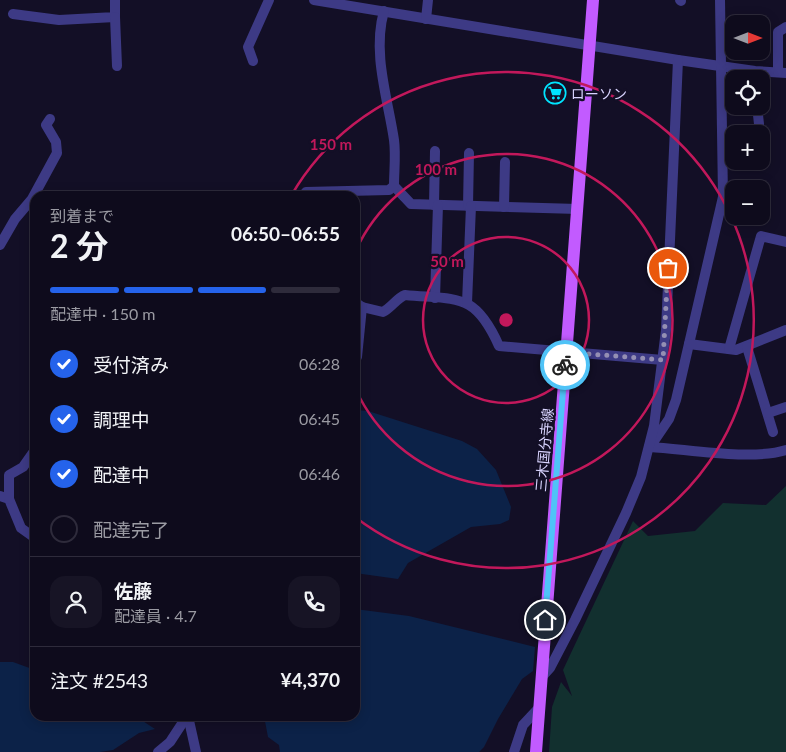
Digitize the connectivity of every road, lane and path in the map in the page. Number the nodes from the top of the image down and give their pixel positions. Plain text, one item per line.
1 (115, 0) edge
2 (269, 0) edge
3 (314, 0) edge
4 (428, 0) edge
5 (593, 0) edge
6 (720, 0) edge
7 (384, 11) junction
8 (13, 14) dead end
9 (115, 17) junction
10 (426, 19) junction
11 (786, 27) edge
12 (590, 46) junction
13 (678, 60) junction
14 (253, 61) dead end
15 (117, 66) dead end
16 (721, 66) junction
17 (736, 70) edge
18 (782, 72) edge
19 (758, 115) edge
20 (50, 119) dead end
21 (759, 124) dead end
22 (435, 151) dead end
23 (469, 153) dead end
24 (505, 162) dead end
25 (394, 186) junction
26 (36, 191) edge
27 (348, 191) edge
28 (30, 201) edge
29 (436, 205) junction
30 (470, 206) junction
31 (504, 207) junction
32 (578, 210) junction
33 (786, 242) edge
34 (0, 245) edge
35 (435, 298) junction
36 (467, 303) junction
37 (360, 305) edge
38 (786, 330) edge
39 (689, 344) junction
40 (747, 347) junction
41 (729, 349) junction
42 (566, 352) junction
43 (663, 360) junction
44 (786, 407) edge
45 (768, 413) junction
46 (772, 432) dead end
47 (650, 447) junction
48 (786, 450) edge
49 (30, 458) edge
50 (4, 497) edge
51 (30, 534) edge
52 (541, 678) junction
53 (537, 710) junction
54 (185, 721) edge
55 (189, 721) edge
56 (158, 752) edge
57 (196, 752) edge
58 (514, 752) edge
59 (536, 752) edge

1 - 9 street
2 - 14 street
3 - 7 street
4 - 10 street
5 - 12 main road, 三木国分寺線
6 - 16 street
7 - 10 street
7 - 25 street
8 - 9 street
9 - 15 street
10 - 12 street
11 - 18 street
12 - 13 street
12 - 32 main road, 三木国分寺線
13 - 16 street
13 - 43 street
16 - 17 street
16 - 39 street
19 - 21 street
20 - 26 street
22 - 29 street
23 - 30 street
24 - 31 street
25 - 27 street
25 - 29 street
28 - 34 street
29 - 30 street
29 - 35 street
30 - 31 street
30 - 36 street
31 - 32 street
32 - 42 main road, 三木国分寺線
33 - 41 street
35 - 36 street
35 - 37 street
36 - 42 street
38 - 40 street
39 - 41 street
39 - 47 street
40 - 41 street
40 - 45 street
42 - 43 street
42 - 52 main road, 三木国分寺線
43 - 47 street
44 - 45 street
45 - 46 street
47 - 48 street
47 - 52 street
49 - 50 street
50 - 51 street
52 - 53 main road, 三木国分寺線
53 - 58 street
53 - 59 main road, 三木国分寺線
54 - 56 street
55 - 57 street

